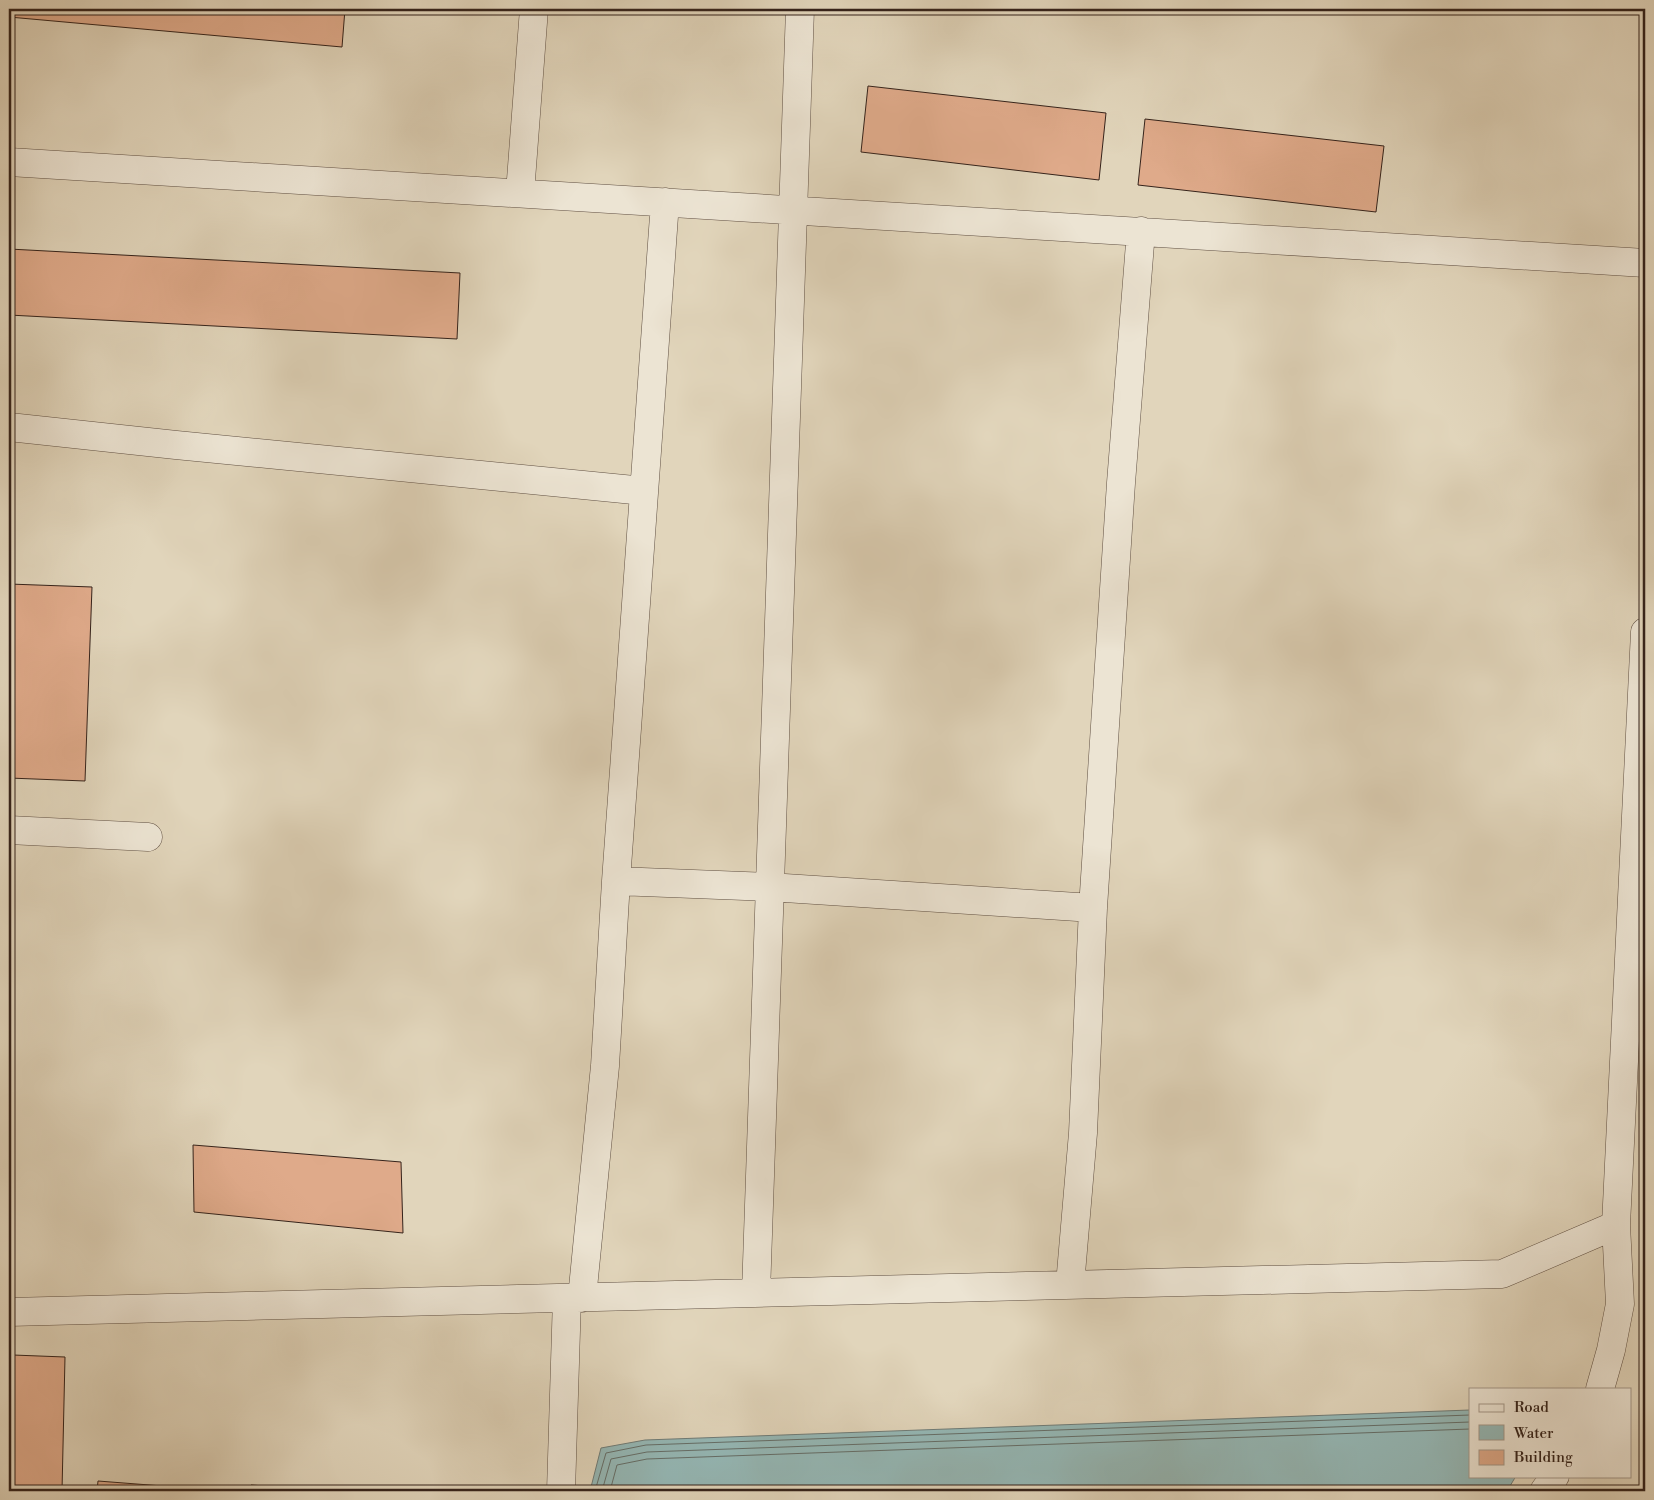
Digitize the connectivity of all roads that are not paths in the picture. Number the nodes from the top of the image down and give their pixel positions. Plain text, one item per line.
1 (534, 9) edge
2 (800, 9) edge
3 (9, 162) edge
4 (520, 193) junction
5 (665, 202) junction
6 (793, 210) junction
7 (1141, 231) junction
8 (1645, 262) edge
9 (9, 427) edge
10 (644, 491) junction
11 (1645, 632) edge
12 (9, 830) edge
13 (148, 838) dead end
14 (616, 881) junction
15 (769, 887) junction
16 (1093, 908) junction
17 (1616, 1225) junction
18 (1070, 1285) junction
19 (756, 1293) junction
20 (574, 1298) junction
21 (9, 1312) edge
22 (1600, 1388) edge
23 (1554, 1478) edge
24 (561, 1491) edge
25 (1544, 1491) edge

1 - 4 lane
2 - 6 lane
3 - 4 lane
4 - 5 lane
5 - 6 lane
5 - 10 lane
6 - 7 lane
6 - 15 lane
7 - 8 lane
7 - 16 lane
9 - 10 lane
10 - 14 lane
11 - 17 lane
12 - 13 lane
14 - 15 lane
14 - 20 lane
15 - 16 lane
15 - 19 lane
16 - 18 lane
17 - 18 lane
17 - 22 lane
18 - 19 lane
19 - 20 lane
20 - 21 lane
20 - 24 lane
23 - 25 lane

